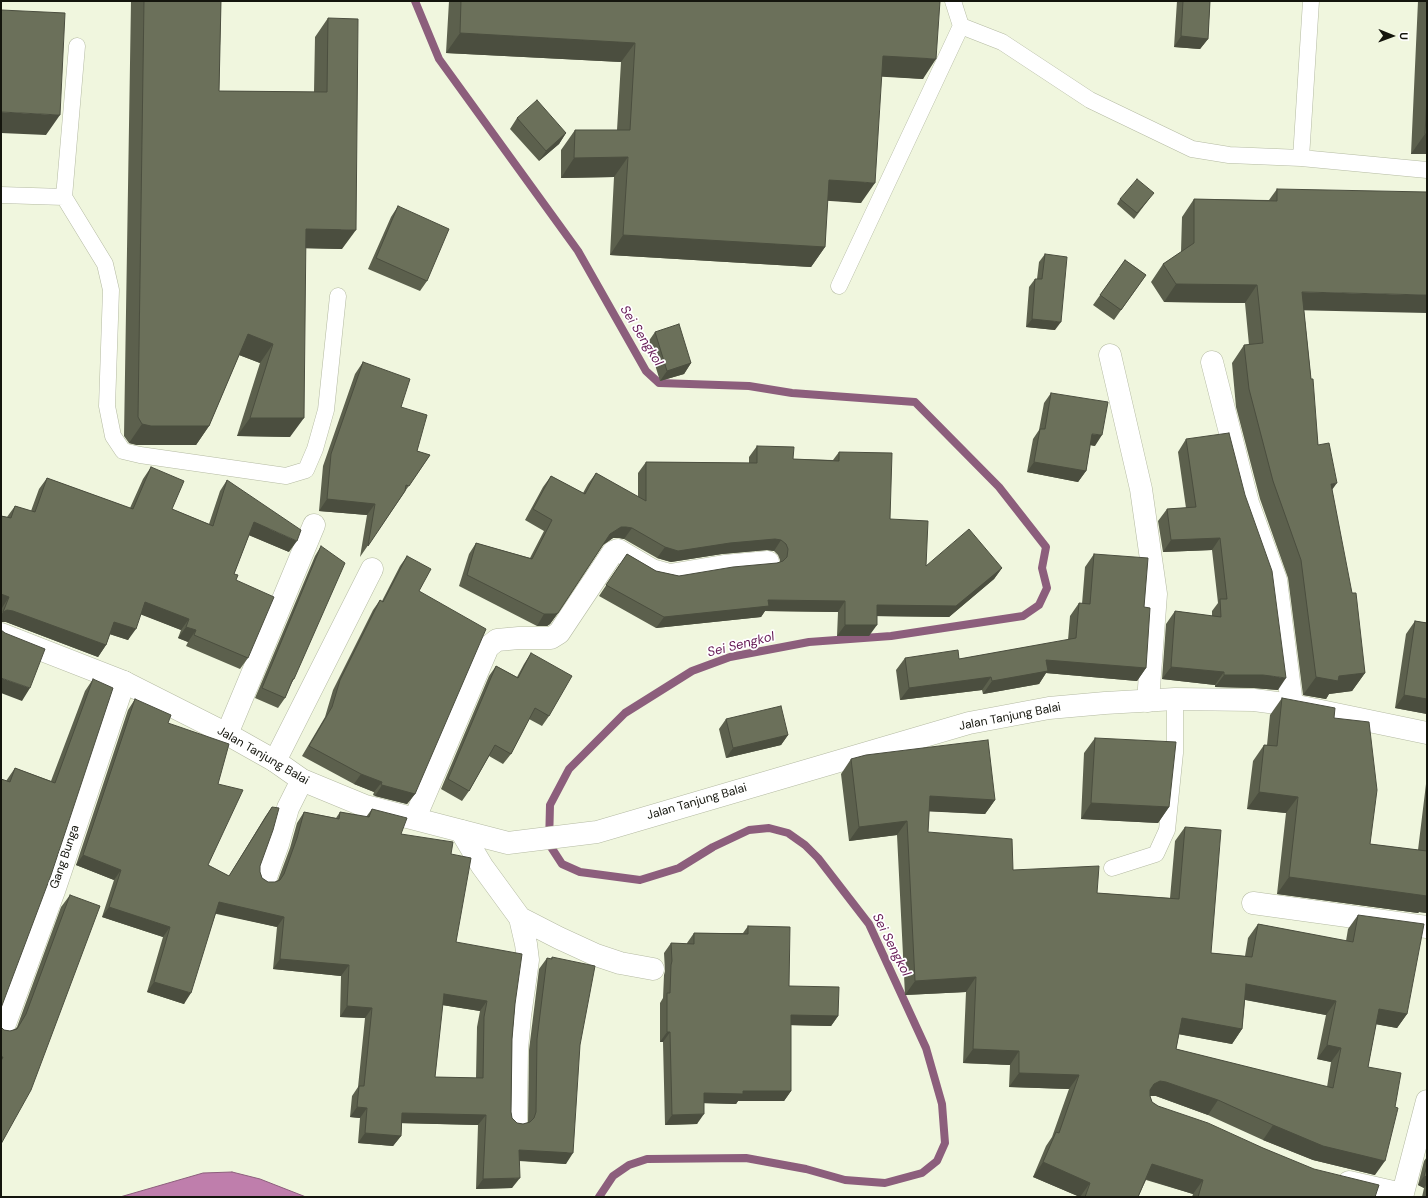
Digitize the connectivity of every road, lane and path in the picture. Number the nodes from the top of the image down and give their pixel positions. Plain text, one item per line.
1 (953, 1) edge
2 (1311, 1) edge
3 (960, 26) junction
4 (77, 46) dead end
5 (1301, 158) junction
6 (1427, 170) edge
7 (1, 195) edge
8 (64, 197) junction
9 (840, 286) dead end
10 (338, 296) dead end
11 (1110, 355) dead end
12 (1212, 362) dead end
13 (314, 525) dead end
14 (768, 562) edge
15 (372, 569) dead end
16 (2, 638) edge
17 (124, 682) junction
18 (1175, 699) junction
19 (1148, 701) junction
20 (1292, 705) junction
21 (1427, 733) edge
22 (227, 734) junction
23 (275, 761) junction
24 (302, 780) junction
25 (415, 818) junction
26 (461, 831) junction
27 (1112, 868) dead end
28 (265, 880) edge
29 (1252, 903) dead end
30 (520, 918) junction
31 (1427, 927) edge
32 (653, 969) dead end
33 (1, 1031) edge
34 (1427, 1101) edge
35 (516, 1122) edge
36 (1330, 1177) edge
37 (1402, 1196) edge

1 - 3 lane
2 - 5 lane
3 - 5 lane
3 - 9 lane
4 - 8 lane
5 - 6 lane
7 - 8 lane
8 - 10 lane
11 - 19 street
12 - 20 street
13 - 22 street
14 - 25 street
15 - 23 street
16 - 17 street, Jalan Tanjung Balai
17 - 22 street, Jalan Tanjung Balai
17 - 33 street, Gang Bunga
18 - 19 street, Jalan Tanjung Balai
18 - 20 street, Jalan Tanjung Balai
18 - 27 lane
19 - 26 street, Jalan Tanjung Balai
20 - 21 street, Jalan Tanjung Balai
22 - 23 street, Jalan Tanjung Balai
23 - 24 street, Jalan Tanjung Balai
24 - 25 street, Jalan Tanjung Balai
24 - 28 street
25 - 26 street, Jalan Tanjung Balai
26 - 30 street
29 - 31 street
30 - 32 street
30 - 35 street
34 - 37 street
36 - 37 street

